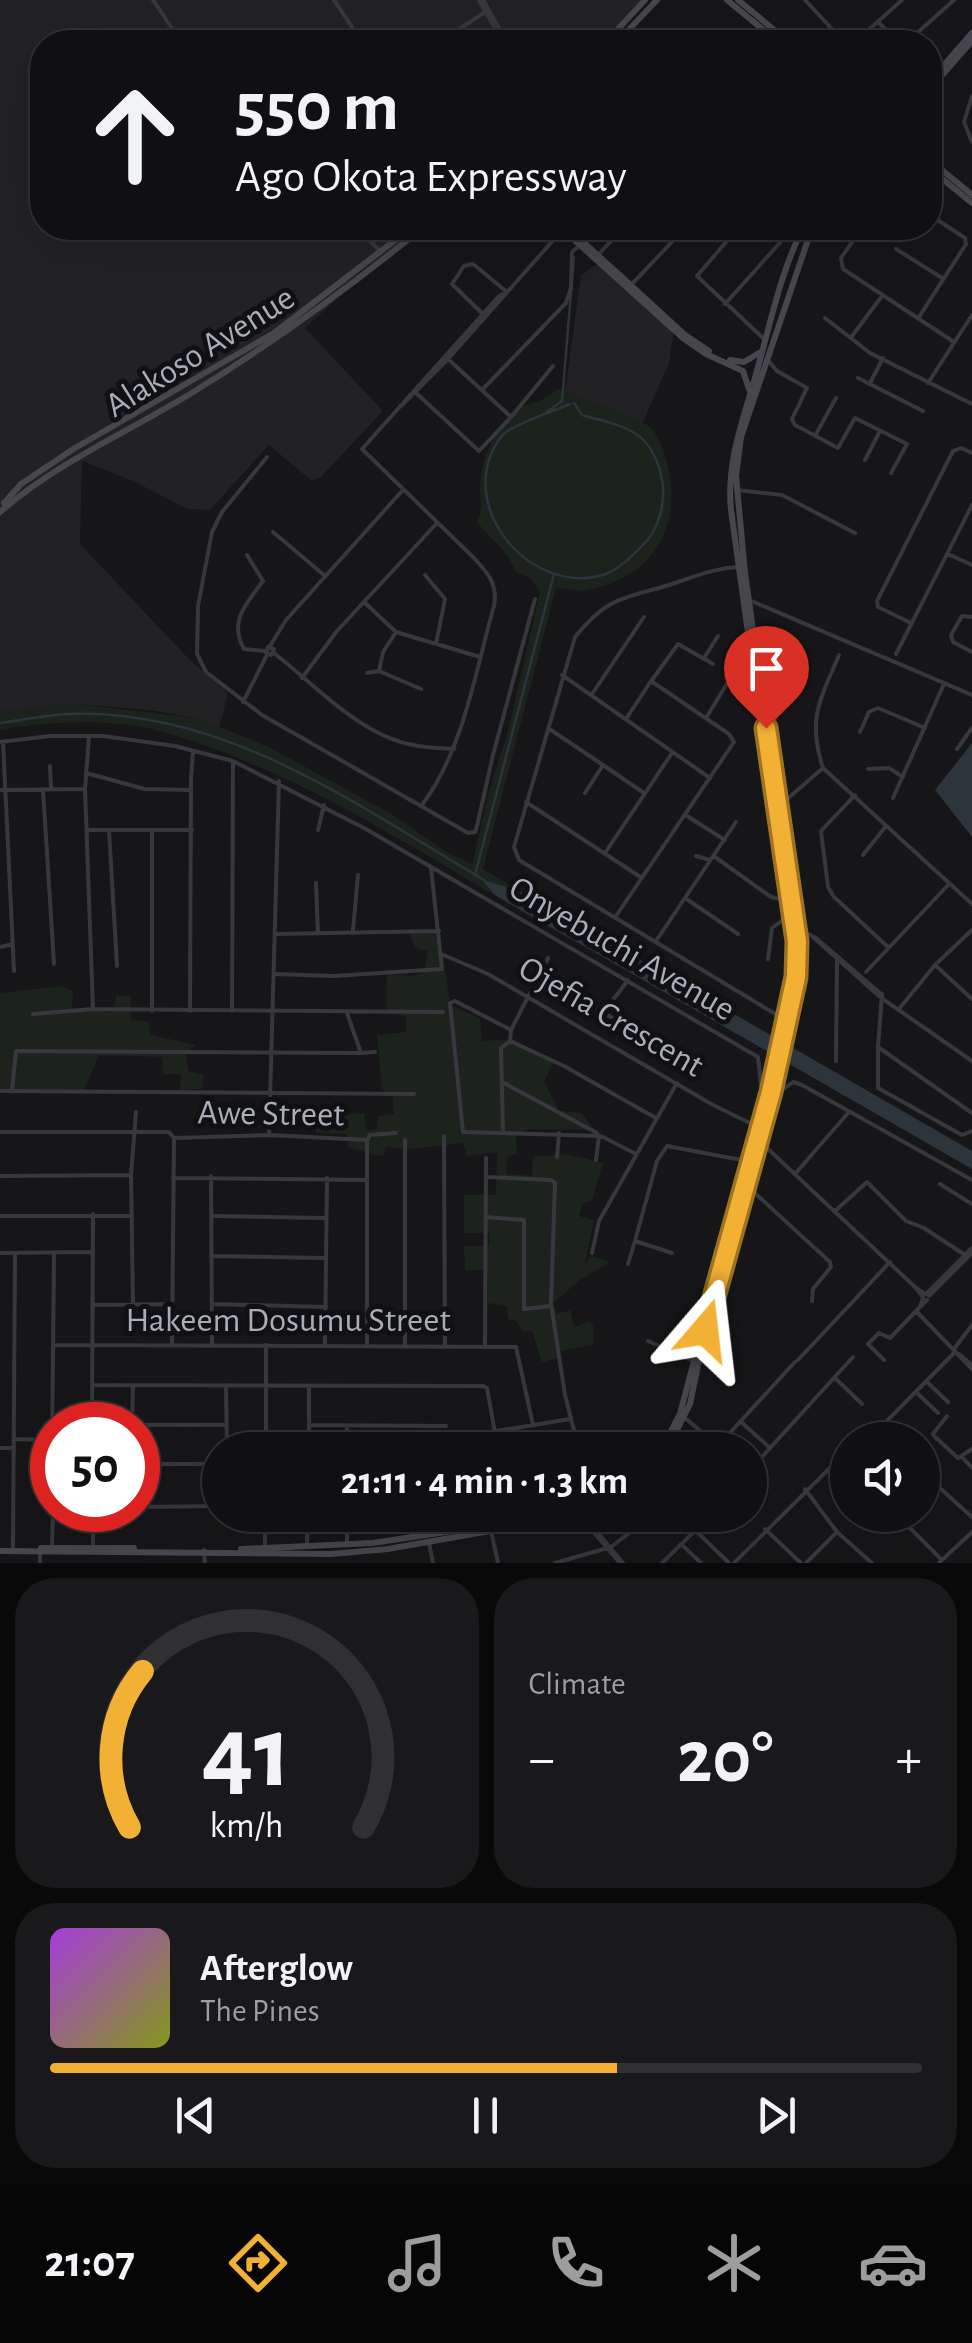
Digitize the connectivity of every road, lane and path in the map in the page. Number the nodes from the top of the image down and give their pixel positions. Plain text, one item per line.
1 (153, 0) edge
2 (334, 0) edge
3 (481, 0) edge
4 (645, 0) edge
5 (656, 0) edge
6 (727, 0) edge
7 (738, 0) edge
8 (804, 0) edge
9 (902, 0) edge
10 (954, 0) edge
11 (485, 12) junction
12 (759, 22) junction
13 (878, 22) junction
14 (173, 30) edge
15 (354, 30) edge
16 (458, 30) edge
17 (497, 30) edge
18 (498, 30) edge
19 (617, 30) edge
20 (628, 30) edge
21 (763, 30) edge
22 (771, 30) edge
23 (833, 30) edge
24 (868, 30) edge
25 (886, 30) edge
26 (921, 30) edge
27 (972, 33) edge
28 (972, 41) edge
29 (942, 67) edge
30 (942, 75) edge
31 (972, 96) edge
32 (972, 142) edge
33 (942, 170) edge
34 (942, 179) edge
35 (972, 195) edge
36 (972, 204) edge
37 (942, 224) edge
38 (369, 240) edge
39 (396, 240) edge
40 (407, 240) edge
41 (553, 240) edge
42 (575, 240) edge
43 (578, 240) edge
44 (612, 240) edge
45 (674, 240) edge
46 (727, 240) edge
47 (782, 240) edge
48 (797, 240) edge
49 (808, 240) edge
50 (854, 240) edge
51 (580, 245) junction
52 (896, 248) dead end
53 (381, 252) junction
54 (597, 257) junction
55 (944, 280) junction
56 (631, 285) junction
57 (507, 292) junction
58 (882, 296) junction
59 (725, 304) junction
60 (484, 315) junction
61 (972, 315) edge
62 (825, 318) dead end
63 (918, 318) junction
64 (852, 336) junction
65 (764, 341) junction
66 (954, 342) junction
67 (447, 357) junction
68 (882, 358) junction
69 (768, 360) junction
70 (553, 366) dead end
71 (224, 368) junction
72 (777, 371) junction
73 (762, 376) junction
74 (858, 378) dead end
75 (928, 382) junction
76 (870, 383) junction
77 (482, 390) junction
78 (415, 391) junction
79 (750, 393) junction
80 (972, 394) edge
81 (836, 398) dead end
82 (969, 403) edge
83 (923, 412) dead end
84 (511, 416) junction
85 (880, 431) junction
86 (815, 436) junction
87 (972, 453) edge
88 (267, 457) dead end
89 (865, 460) dead end
90 (892, 473) dead end
91 (404, 490) junction
92 (736, 490) junction
93 (972, 505) edge
94 (0, 510) edge
95 (438, 522) junction
96 (273, 532) dead end
97 (855, 533) dead end
98 (948, 554) junction
99 (247, 555) dead end
100 (972, 566) edge
101 (739, 567) junction
102 (425, 575) dead end
103 (325, 576) junction
104 (534, 599) dead end
105 (749, 600) junction
106 (365, 603) junction
107 (644, 617) dead end
108 (972, 617) edge
109 (911, 623) junction
110 (396, 632) junction
111 (718, 636) dead end
112 (436, 644) junction
113 (269, 652) junction
114 (972, 652) edge
115 (896, 654) dead end
116 (839, 655) dead end
117 (480, 657) junction
118 (704, 658) junction
119 (713, 664) dead end
120 (378, 671) junction
121 (367, 673) dead end
122 (562, 675) junction
123 (302, 678) junction
124 (652, 681) junction
125 (728, 682) dead end
126 (944, 683) junction
127 (421, 689) dead end
128 (592, 694) junction
129 (972, 695) edge
130 (243, 702) junction
131 (706, 718) junction
132 (626, 719) junction
133 (548, 728) junction
134 (925, 728) junction
135 (972, 728) edge
136 (860, 732) dead end
137 (89, 736) junction
138 (2, 741) edge
139 (454, 748) junction
140 (958, 749) dead end
141 (194, 752) junction
142 (673, 753) junction
143 (233, 761) junction
144 (603, 765) junction
145 (50, 766) dead end
146 (823, 768) junction
147 (868, 769) dead end
148 (86, 773) junction
149 (903, 777) junction
150 (711, 779) junction
151 (279, 782) junction
152 (51, 789) junction
153 (3, 790) edge
154 (43, 790) junction
155 (85, 790) junction
156 (191, 790) junction
157 (584, 793) dead end
158 (645, 794) junction
159 (855, 796) junction
160 (893, 798) dead end
161 (526, 802) junction
162 (324, 805) junction
163 (422, 805) junction
164 (778, 807) junction
165 (686, 816) junction
166 (736, 822) dead end
167 (886, 826) junction
168 (88, 830) junction
169 (110, 830) junction
170 (152, 830) junction
171 (192, 830) junction
172 (318, 830) dead end
173 (725, 840) junction
174 (605, 853) junction
175 (696, 856) dead end
176 (863, 856) dead end
177 (713, 859) junction
178 (431, 868) junction
179 (358, 875) dead end
180 (642, 878) junction
181 (316, 883) dead end
182 (950, 883) junction
183 (686, 899) junction
184 (784, 900) junction
185 (972, 904) edge
186 (787, 917) junction
187 (615, 918) junction
188 (795, 927) junction
189 (972, 930) edge
190 (439, 931) junction
191 (352, 932) junction
192 (275, 934) junction
193 (318, 934) junction
194 (738, 934) dead end
195 (656, 942) junction
196 (14, 944) junction
197 (0, 946) edge
198 (888, 947) junction
199 (443, 954) junction
200 (548, 958) dead end
201 (768, 959) dead end
202 (838, 960) junction
203 (54, 964) dead end
204 (936, 965) junction
205 (117, 966) dead end
206 (14, 971) dead end
207 (866, 972) dead end
208 (273, 974) junction
209 (538, 980) junction
210 (628, 980) junction
211 (882, 996) junction
212 (526, 998) junction
213 (972, 999) edge
214 (787, 1008) junction
215 (93, 1009) junction
216 (898, 1009) junction
217 (152, 1010) junction
218 (232, 1010) junction
219 (190, 1011) junction
220 (272, 1011) junction
221 (443, 1012) dead end
222 (604, 1012) junction
223 (347, 1013) junction
224 (32, 1014) dead end
225 (782, 1018) junction
226 (782, 1029) junction
227 (510, 1030) junction
228 (510, 1040) junction
229 (878, 1047) junction
230 (662, 1050) dead end
231 (270, 1052) junction
232 (375, 1052) dead end
233 (361, 1053) junction
234 (972, 1060) edge
235 (836, 1062) dead end
236 (502, 1082) junction
237 (676, 1083) junction
238 (768, 1087) junction
239 (0, 1091) edge
240 (12, 1091) junction
241 (269, 1093) junction
242 (414, 1094) dead end
243 (136, 1112) dead end
244 (848, 1112) junction
245 (972, 1113) edge
246 (656, 1118) junction
247 (755, 1125) junction
248 (134, 1131) junction
249 (503, 1131) junction
250 (972, 1131) edge
251 (0, 1132) edge
252 (559, 1132) junction
253 (396, 1133) dead end
254 (269, 1135) junction
255 (444, 1136) dead end
256 (600, 1136) junction
257 (174, 1138) junction
258 (368, 1140) junction
259 (405, 1140) dead end
260 (757, 1144) junction
261 (636, 1154) junction
262 (557, 1157) dead end
263 (486, 1158) dead end
264 (596, 1160) dead end
265 (746, 1161) junction
266 (795, 1174) junction
267 (132, 1175) junction
268 (0, 1176) edge
269 (212, 1176) junction
270 (486, 1177) junction
271 (173, 1178) junction
272 (327, 1178) junction
273 (366, 1180) junction
274 (972, 1180) edge
275 (745, 1184) junction
276 (940, 1184) dead end
277 (972, 1204) edge
278 (835, 1211) junction
279 (93, 1214) junction
280 (0, 1216) edge
281 (132, 1216) junction
282 (212, 1216) junction
283 (486, 1217) junction
284 (324, 1218) junction
285 (635, 1241) junction
286 (93, 1252) junction
287 (592, 1252) dead end
288 (672, 1252) dead end
289 (0, 1253) edge
290 (15, 1253) junction
291 (54, 1253) junction
292 (969, 1253) edge
293 (211, 1256) junction
294 (324, 1258) junction
295 (890, 1262) junction
296 (628, 1264) dead end
297 (925, 1296) junction
298 (812, 1301) dead end
299 (132, 1304) junction
300 (172, 1304) junction
301 (212, 1304) junction
302 (95, 1305) junction
303 (551, 1306) junction
304 (326, 1307) junction
305 (918, 1309) junction
306 (971, 1328) edge
307 (648, 1341) dead end
308 (55, 1344) junction
309 (93, 1344) junction
310 (212, 1344) junction
311 (172, 1345) junction
312 (266, 1345) junction
313 (326, 1345) junction
314 (366, 1346) junction
315 (405, 1346) junction
316 (445, 1346) junction
317 (485, 1346) junction
318 (954, 1351) junction
319 (854, 1357) dead end
320 (884, 1360) dead end
321 (694, 1361) junction
322 (972, 1368) edge
323 (835, 1378) junction
324 (928, 1383) junction
325 (92, 1385) junction
326 (226, 1385) junction
327 (266, 1385) junction
328 (133, 1386) junction
329 (309, 1386) junction
330 (917, 1393) junction
331 (53, 1402) edge
332 (92, 1402) edge
333 (133, 1402) edge
334 (948, 1402) dead end
335 (862, 1404) dead end
336 (938, 1413) dead end
337 (947, 1416) dead end
338 (684, 1418) junction
339 (570, 1419) junction
340 (740, 1422) junction
341 (887, 1422) edge
342 (160, 1425) edge
343 (226, 1425) junction
344 (309, 1425) junction
345 (533, 1425) junction
346 (347, 1426) junction
347 (446, 1426) dead end
348 (226, 1432) edge
349 (266, 1432) edge
350 (309, 1432) edge
351 (347, 1432) edge
352 (495, 1432) edge
353 (500, 1432) edge
354 (574, 1432) edge
355 (672, 1432) edge
356 (675, 1432) edge
357 (699, 1432) edge
358 (731, 1432) edge
359 (14, 1439) junction
360 (30, 1439) edge
361 (0, 1448) edge
362 (14, 1448) junction
363 (770, 1448) junction
364 (972, 1449) edge
365 (767, 1451) edge
366 (962, 1457) junction
367 (160, 1464) edge
368 (202, 1464) edge
369 (830, 1467) edge
370 (972, 1468) edge
371 (940, 1488) edge
372 (805, 1490) junction
373 (202, 1506) edge
374 (160, 1507) edge
375 (972, 1516) edge
376 (830, 1523) edge
377 (767, 1528) edge
378 (52, 1532) edge
379 (93, 1532) edge
380 (265, 1532) edge
381 (307, 1532) edge
382 (347, 1532) edge
383 (418, 1532) edge
384 (444, 1532) edge
385 (485, 1532) edge
386 (491, 1532) edge
387 (596, 1532) edge
388 (630, 1532) edge
389 (694, 1532) edge
390 (698, 1532) edge
391 (763, 1532) edge
392 (767, 1532) edge
393 (837, 1532) joint
394 (913, 1532) edge
395 (972, 1532) edge
396 (418, 1536) junction
397 (429, 1542) junction
398 (681, 1544) junction
399 (347, 1546) junction
400 (382, 1546) junction
401 (52, 1547) junction
402 (93, 1547) junction
403 (609, 1547) junction
404 (13, 1548) junction
405 (265, 1548) junction
406 (0, 1549) edge
407 (204, 1551) junction
408 (306, 1551) junction
409 (40, 1552) junction
410 (244, 1553) junction
411 (332, 1559) edge
412 (940, 1562) edge
413 (40, 1563) edge
414 (204, 1563) edge
415 (244, 1563) edge
416 (301, 1563) edge
417 (433, 1563) edge
418 (498, 1563) edge
419 (555, 1563) edge
420 (622, 1563) edge
421 (662, 1563) edge
422 (702, 1563) edge
423 (731, 1563) edge
424 (803, 1563) edge
425 (872, 1563) edge

1 - 14 street
2 - 15 street
3 - 11 street
3 - 18 street
4 - 19 main road
5 - 20 main road
6 - 12 main road
7 - 12 main road
8 - 23 street
9 - 13 street
10 - 26 street
11 - 16 street
11 - 17 street
12 - 21 main road
12 - 22 main road
13 - 24 street
13 - 25 street
27 - 29 main road
28 - 30 main road
31 - 32 street
33 - 35 main road
34 - 36 main road
37 - 55 street
38 - 53 street
39 - 53 main road, Alakoso Avenue
40 - 71 main road, Alakoso Avenue
41 - 57 street
42 - 51 main road
43 - 54 main road
44 - 54 street
45 - 56 street
46 - 59 street
47 - 59 street
48 - 65 main road
49 - 69 main road
50 - 58 street
51 - 54 main road
51 - 77 street
52 - 55 street
53 - 71 main road, Alakoso Avenue
54 - 56 main road
54 - 79 main road
55 - 63 street
56 - 65 main road
57 - 60 street
57 - 60 street
58 - 63 street
58 - 64 street
59 - 65 street
60 - 67 street
61 - 66 street
62 - 64 street
63 - 66 street
64 - 68 street
65 - 79 main road
66 - 75 street
67 - 77 street
67 - 78 street
68 - 75 street
68 - 76 street
69 - 72 street
69 - 73 main road
70 - 84 street
71 - 94 main road, Alakoso Avenue
72 - 73 street
72 - 86 street
73 - 92 main road
74 - 76 street
75 - 82 street
76 - 83 street
77 - 84 street
78 - 84 street
78 - 91 street
79 - 101 main road
80 - 82 street
81 - 86 street
85 - 86 street
85 - 89 street
85 - 90 street
87 - 109 street
88 - 130 street
91 - 95 street
91 - 103 street
92 - 97 street
92 - 105 main road
93 - 98 street
95 - 106 street
95 - 117 street
96 - 103 street
98 - 100 street
98 - 109 street
99 - 113 street
101 - 122 street
101 - 184 main road
102 - 112 street
103 - 113 street
104 - 163 street
105 - 126 street
105 - 164 main road
106 - 110 street
106 - 123 street
107 - 128 street
108 - 114 street
109 - 115 street
110 - 112 street
110 - 120 street
111 - 118 street
112 - 117 street
113 - 123 street
113 - 130 street
116 - 146 street
117 - 139 street
118 - 119 street
118 - 124 street
120 - 121 street
120 - 127 street
122 - 128 street
122 - 133 street
123 - 139 street
124 - 131 street
124 - 132 street
125 - 131 street
126 - 129 street
126 - 134 street
128 - 132 street
130 - 163 street
131 - 150 street
132 - 142 street
133 - 144 street
133 - 161 street
134 - 136 street
134 - 149 street
135 - 140 street
137 - 138 street, Onyebuchi Avenue
137 - 141 street, Onyebuchi Avenue
137 - 148 street
138 - 153 street
139 - 163 street
141 - 143 street, Onyebuchi Avenue
141 - 156 street
142 - 150 street
142 - 158 street
143 - 151 street, Onyebuchi Avenue
143 - 218 street
144 - 157 street
144 - 158 street
145 - 152 street
146 - 159 street
146 - 164 street
147 - 149 street
148 - 155 street
148 - 156 street
149 - 160 street
150 - 165 street
151 - 162 street, Onyebuchi Avenue
151 - 192 street
152 - 154 street
152 - 155 street
153 - 154 street
153 - 196 street
154 - 203 street
155 - 168 street
156 - 171 street
158 - 174 street
159 - 167 street
159 - 198 street
161 - 174 street
161 - 187 street
162 - 172 street
162 - 178 street, Onyebuchi Avenue
164 - 188 main road
165 - 173 street
165 - 180 street
166 - 173 street
167 - 176 street
167 - 182 street
168 - 169 street
168 - 215 street
169 - 170 street
169 - 205 street
170 - 171 street
170 - 217 street
171 - 219 street
173 - 177 street
174 - 180 street
175 - 177 street
177 - 183 street
177 - 184 street
178 - 190 street
178 - 210 street, Onyebuchi Avenue
179 - 191 street
180 - 187 street
181 - 193 street
182 - 185 street
182 - 198 street
183 - 194 street
183 - 195 street
184 - 186 main road
186 - 201 street
186 - 214 main road
187 - 195 street
188 - 202 street
188 - 214 main road
189 - 204 street
190 - 191 street
190 - 199 street
191 - 193 street
192 - 193 street
192 - 208 street
195 - 225 street
196 - 197 street
196 - 206 street
198 - 207 street
199 - 208 street
199 - 212 street, Ojefia Crescent
200 - 209 street
202 - 211 street
202 - 235 street
204 - 213 street
204 - 216 street
208 - 220 street
209 - 212 street
209 - 222 street
210 - 222 street
210 - 238 street, Onyebuchi Avenue
211 - 216 street
211 - 229 street
212 - 227 street
212 - 237 street, Ojefia Crescent
214 - 225 main road
214 - 226 main road
215 - 217 street
215 - 224 street
216 - 234 street
217 - 219 street
218 - 219 street
218 - 220 street
220 - 223 street
220 - 231 street
221 - 223 street
222 - 230 street
223 - 233 street
225 - 226 main road
226 - 238 main road
227 - 228 street
227 - 249 street
228 - 236 street
228 - 246 street
229 - 245 street
229 - 250 street
231 - 233 street
231 - 240 street
231 - 241 street
232 - 233 street
236 - 249 street
236 - 256 street
237 - 246 street
237 - 247 street, Ojefia Crescent
238 - 244 street
238 - 247 main road
238 - 260 main road
239 - 240 street
240 - 241 street
241 - 242 street
241 - 254 street
243 - 248 street
244 - 266 street
244 - 274 street
246 - 261 street
247 - 265 main road
248 - 251 street, Awe Street
248 - 257 street, Awe Street
248 - 267 street
249 - 252 street
252 - 256 street
252 - 262 street
253 - 258 street, Awe Street
254 - 257 street, Awe Street
254 - 258 street, Awe Street
255 - 316 street
256 - 261 street
256 - 264 street
257 - 271 street
258 - 273 street
259 - 315 street
260 - 266 street
260 - 275 main road
261 - 287 street
263 - 270 street
265 - 285 street
265 - 321 main road
266 - 278 street
267 - 268 street
267 - 281 street
269 - 271 street
269 - 272 street
269 - 282 street
270 - 283 street
270 - 303 street
271 - 300 street
272 - 273 street
272 - 284 street
273 - 314 street
275 - 298 street
275 - 338 main road
276 - 277 street
278 - 292 street
278 - 295 street
279 - 280 street
279 - 281 street
279 - 286 street
281 - 299 street
282 - 284 street
282 - 293 street
283 - 303 street
283 - 317 street
284 - 294 street
285 - 288 street
285 - 296 street
286 - 291 street
286 - 302 street
289 - 290 street
290 - 291 street
290 - 359 street
291 - 308 street
292 - 297 street
293 - 294 street
293 - 301 street
294 - 304 street
295 - 297 street
295 - 340 street
297 - 305 street
299 - 300 street
299 - 302 street
300 - 311 street
301 - 304 street
301 - 310 street
302 - 309 street
303 - 339 street
304 - 313 street
305 - 318 street
305 - 320 street
306 - 318 street
307 - 321 street
308 - 309 street, Hakeem Dosumu Street
308 - 331 street
309 - 311 street, Hakeem Dosumu Street
309 - 325 street
310 - 311 street, Hakeem Dosumu Street
310 - 312 street, Hakeem Dosumu Street
312 - 313 street, Hakeem Dosumu Street
312 - 327 street
313 - 314 street, Hakeem Dosumu Street
314 - 315 street, Hakeem Dosumu Street
315 - 316 street, Hakeem Dosumu Street
316 - 317 street, Hakeem Dosumu Street
317 - 345 street, Hakeem Dosumu Street
318 - 322 street
318 - 324 street
319 - 323 street
321 - 355 main road
323 - 335 street
323 - 363 street
324 - 330 street
324 - 334 street
325 - 328 street
325 - 332 street
326 - 327 street
326 - 328 street
326 - 343 street
327 - 329 street
327 - 349 street
328 - 333 street
329 - 344 street
329 - 352 street
330 - 336 street
330 - 341 street
337 - 366 street
338 - 356 main road
338 - 357 street
339 - 345 street
339 - 354 street
340 - 358 street
340 - 363 street
342 - 343 street
343 - 348 street
344 - 346 street
344 - 350 street
345 - 353 street
346 - 347 street
346 - 351 street
359 - 360 street
359 - 362 street
361 - 362 street
362 - 404 street
363 - 365 street
364 - 366 street
366 - 370 street
367 - 368 street
369 - 372 street
371 - 375 street
372 - 376 street
372 - 377 street
373 - 374 street
378 - 401 street
379 - 402 street
380 - 405 street
381 - 408 street
382 - 399 street
383 - 396 street
384 - 396 main road
385 - 397 main road
386 - 418 street
387 - 403 street
388 - 403 street
389 - 398 street
390 - 423 street
391 - 423 street
392 - 424 street
393 - 424 street
393 - 425 street
394 - 412 street
395 - 412 street
396 - 400 main road
397 - 400 main road
397 - 417 street
398 - 421 street
398 - 422 street
399 - 400 main road
399 - 408 main road
400 - 411 main road
401 - 402 main road
401 - 404 main road
402 - 407 main road
403 - 419 street
403 - 420 street
404 - 406 main road
405 - 407 main road
405 - 408 main road
406 - 409 main road
407 - 409 main road
407 - 410 main road
407 - 414 street
408 - 410 main road
408 - 411 main road
408 - 416 street
409 - 413 street
410 - 415 street

